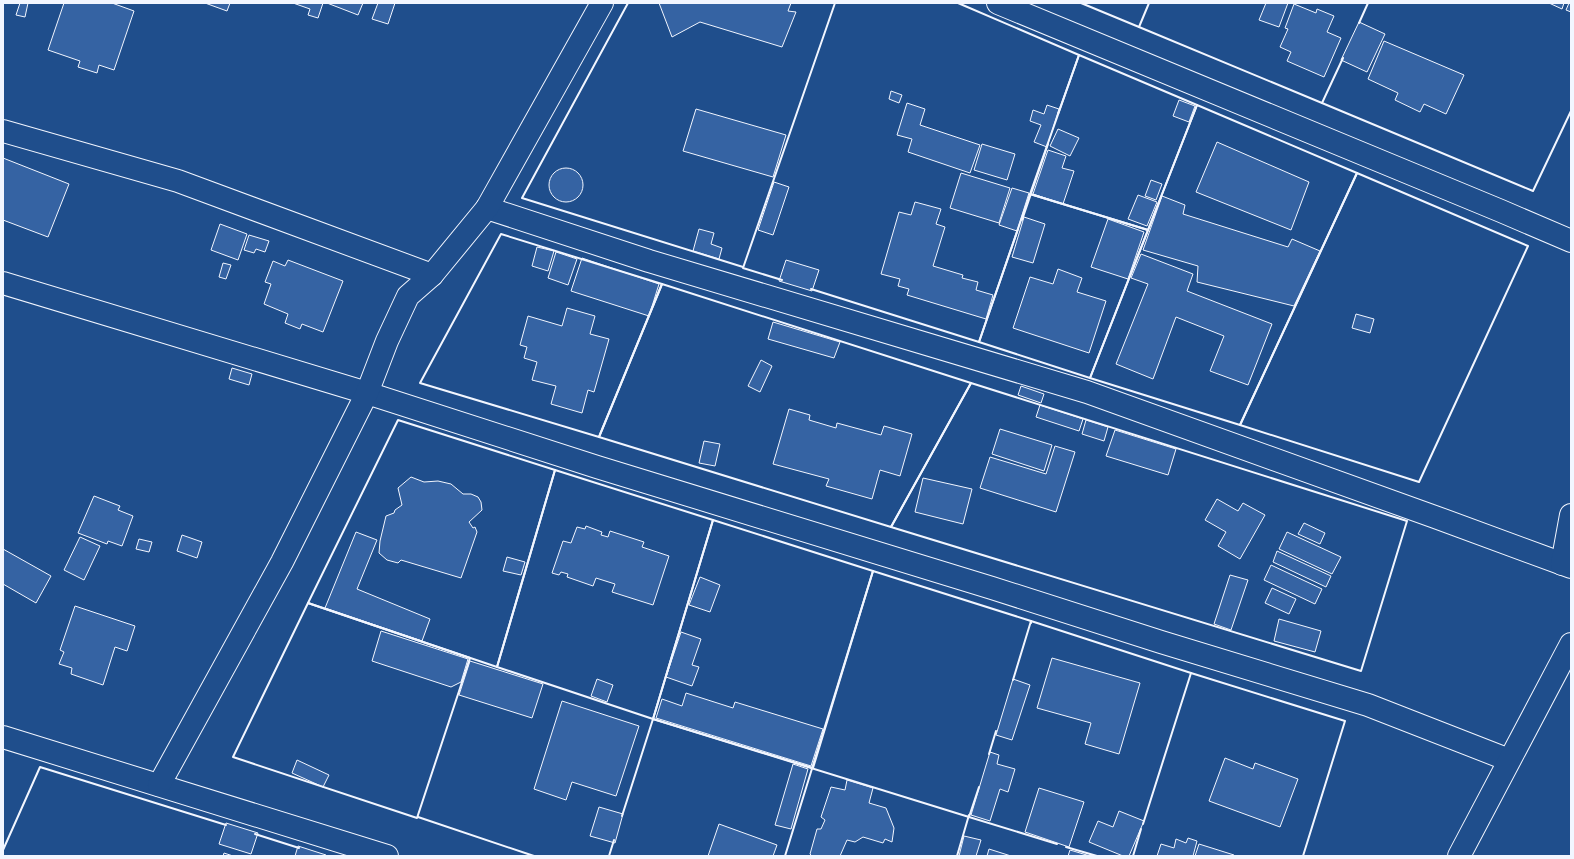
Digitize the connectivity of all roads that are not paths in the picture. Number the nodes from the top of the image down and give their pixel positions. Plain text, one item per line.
1 (602, 3) edge
2 (998, 3) edge
3 (3, 131) edge
4 (487, 208) junction
5 (1571, 241) edge
6 (432, 276) junction
7 (3, 283) edge
8 (367, 393) junction
9 (1571, 515) edge
10 (1566, 566) edge
11 (1571, 644) edge
12 (3, 737) edge
13 (1509, 760) junction
14 (159, 785) junction
15 (387, 856) edge
16 (1459, 856) edge

1 - 4 street
2 - 5 street
3 - 6 street
4 - 6 street
4 - 10 street
6 - 8 street
7 - 8 street
8 - 13 street
8 - 14 street
9 - 10 street
11 - 13 street
12 - 14 street
13 - 16 street
14 - 15 street

